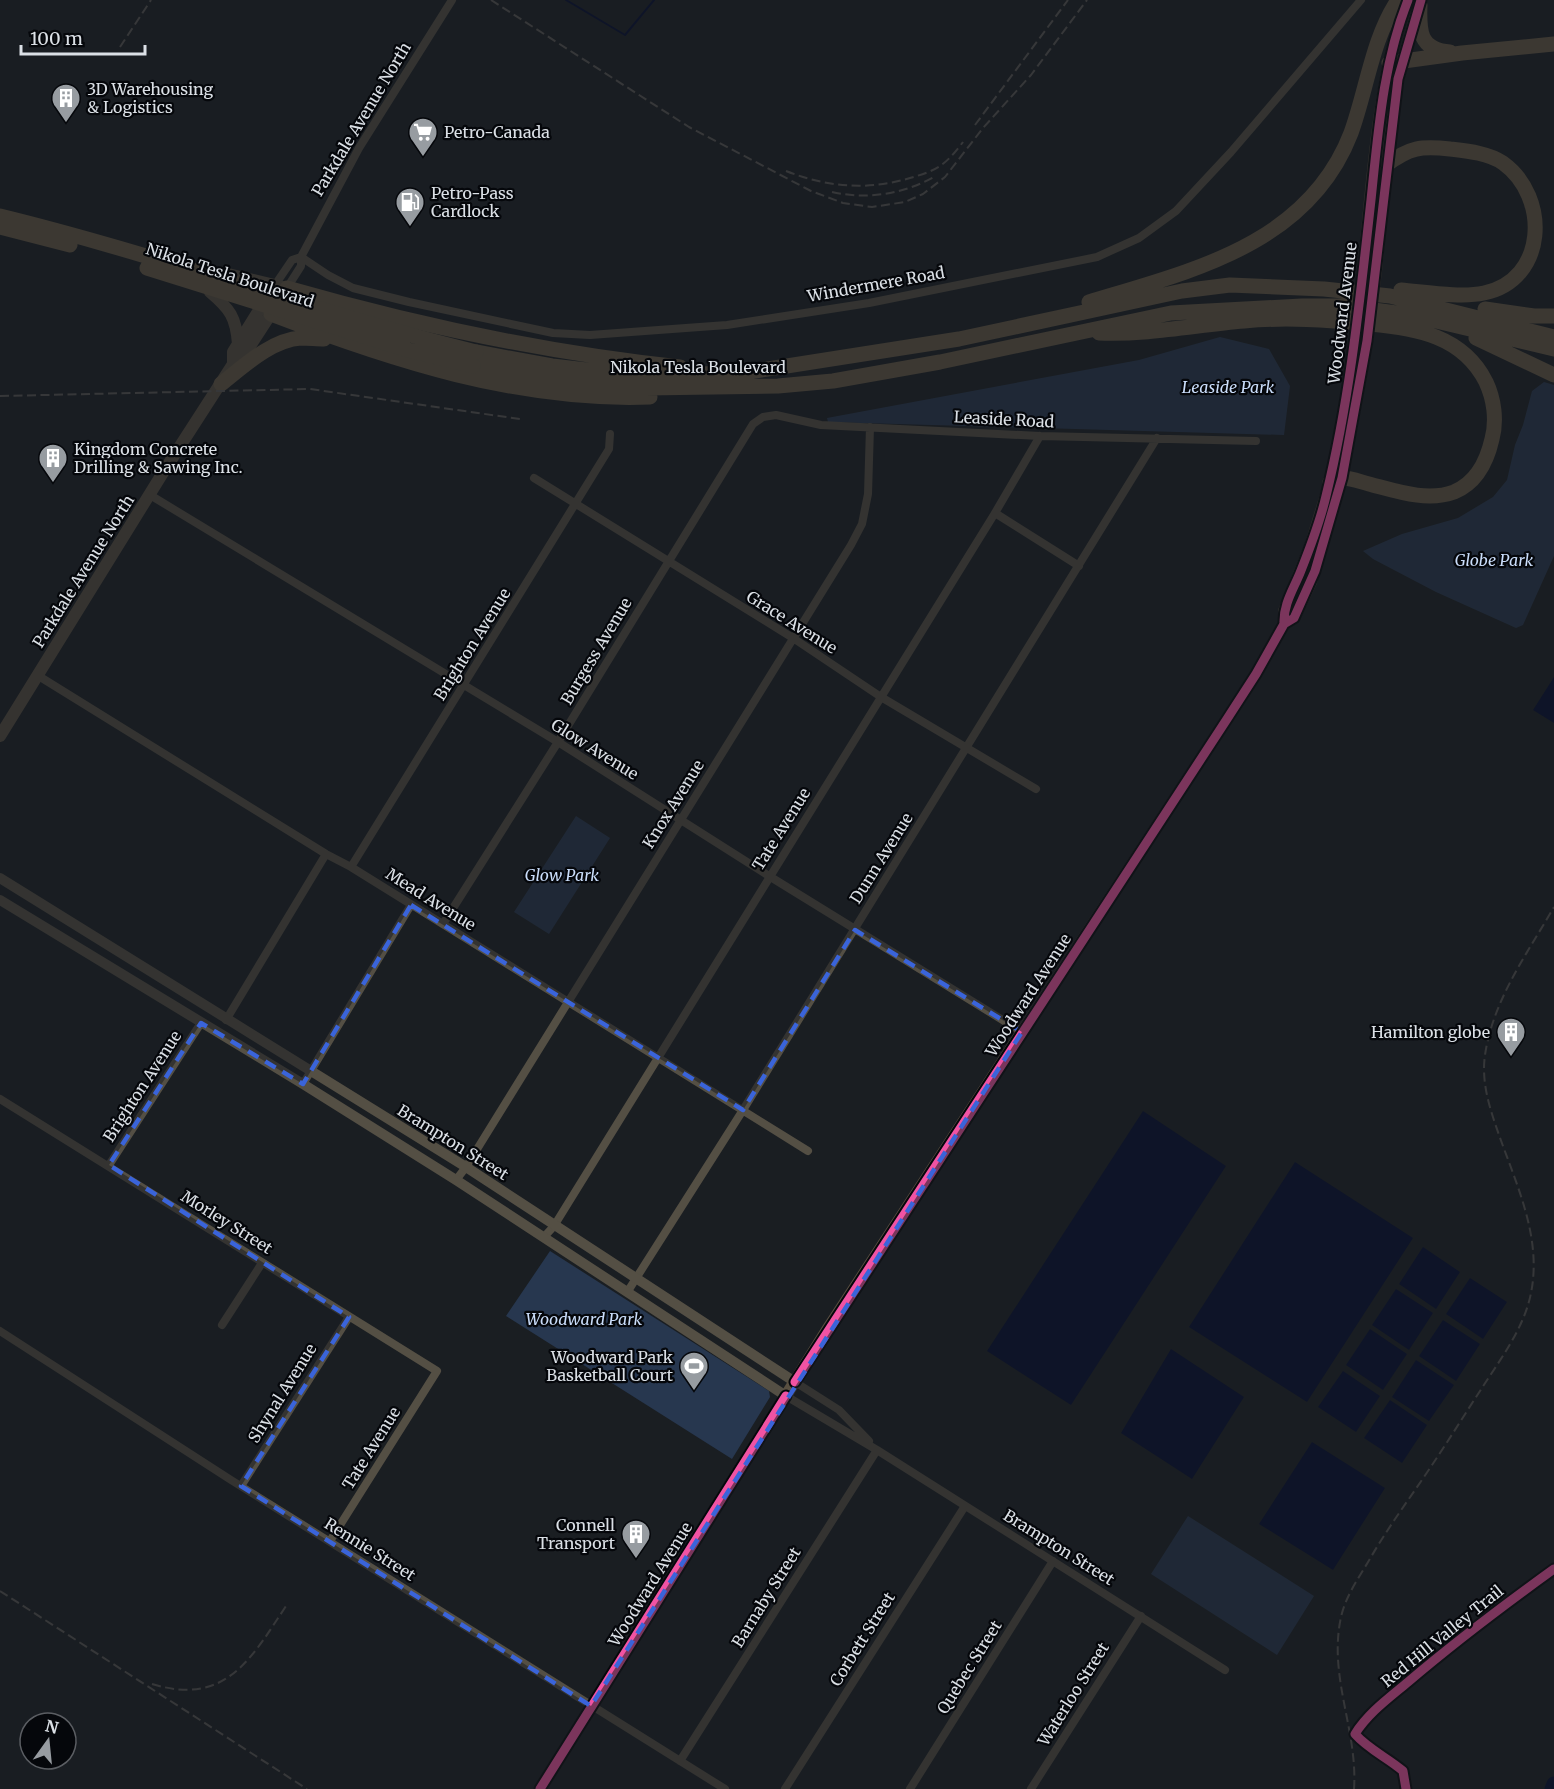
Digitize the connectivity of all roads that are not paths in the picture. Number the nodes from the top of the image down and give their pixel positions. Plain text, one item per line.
1 (452, 0) edge
2 (1361, 0) edge
3 (1398, 0) edge
4 (1416, 2) edge
5 (1554, 44) edge
6 (1462, 53) junction
7 (1396, 62) junction
8 (1386, 165) junction
9 (0, 216) edge
10 (0, 225) edge
11 (301, 257) junction
12 (141, 261) junction
13 (168, 276) junction
14 (1274, 286) junction
15 (210, 292) junction
16 (1405, 298) junction
17 (273, 299) junction
18 (1410, 315) junction
19 (1554, 316) edge
20 (1078, 332) junction
21 (1554, 337) edge
22 (959, 339) junction
23 (1361, 340) junction
24 (238, 344) junction
25 (354, 344) junction
26 (1554, 349) edge
27 (475, 359) junction
28 (233, 364) junction
29 (776, 369) junction
30 (1554, 375) edge
31 (221, 384) junction
32 (778, 386) junction
33 (753, 424) joint
34 (870, 427) junction
35 (610, 434) dead end
36 (1040, 436) junction
37 (1157, 438) junction
38 (1256, 441) dead end
39 (534, 478) dead end
40 (1336, 480) junction
41 (150, 495) junction
42 (575, 504) junction
43 (995, 513) junction
44 (667, 562) junction
45 (1079, 566) junction
46 (793, 638) junction
47 (38, 675) junction
48 (463, 686) junction
49 (881, 697) junction
50 (0, 736) edge
51 (558, 742) junction
52 (966, 747) junction
53 (1036, 789) dead end
54 (680, 821) junction
55 (326, 854) junction
56 (351, 867) junction
57 (769, 876) junction
58 (0, 878) edge
59 (0, 900) edge
60 (411, 905) junction
61 (443, 924) junction
62 (855, 930) junction
63 (568, 1003) junction
64 (226, 1020) junction
65 (201, 1023) junction
66 (1022, 1032) junction
67 (658, 1058) junction
68 (310, 1071) junction
69 (303, 1084) junction
70 (0, 1099) edge
71 (743, 1110) junction
72 (808, 1151) dead end
73 (109, 1165) junction
74 (466, 1167) junction
75 (456, 1180) junction
76 (554, 1226) junction
77 (544, 1237) junction
78 (262, 1263) junction
79 (636, 1279) junction
80 (628, 1291) junction
81 (349, 1317) junction
82 (222, 1325) dead end
83 (0, 1331) edge
84 (437, 1371) joint
85 (795, 1382) junction
86 (786, 1396) junction
87 (877, 1450) junction
88 (241, 1486) junction
89 (964, 1506) junction
90 (330, 1541) junction
91 (1053, 1562) junction
92 (1140, 1616) junction
93 (1225, 1670) dead end
94 (591, 1706) junction
95 (680, 1761) junction
96 (540, 1789) edge
97 (725, 1789) edge
98 (785, 1789) edge
99 (910, 1789) edge
100 (1031, 1789) edge

1 - 11 street, Parkdale Avenue North
2 - 11 street, Windermere Road
3 - 22 highway
4 - 6 highway
4 - 7 main road, Woodward Avenue
5 - 6 highway
6 - 7 highway
7 - 8 main road, Woodward Avenue
7 - 23 main road, Woodward Avenue, bridge
8 - 14 highway
8 - 23 main road, Woodward Avenue, bridge
9 - 27 highway, Nikola Tesla Boulevard, bridge
10 - 12 main road
10 - 27 highway, Nikola Tesla Boulevard, bridge
11 - 17 street, Parkdale Avenue North
12 - 13 main road
12 - 17 main road
13 - 15 main road
13 - 17 main road
14 - 16 highway, Nikola Tesla Boulevard
14 - 22 highway, Nikola Tesla Boulevard
15 - 17 main road
15 - 24 main road
16 - 19 highway
16 - 21 highway
17 - 24 main road, Parkdale Avenue North
17 - 25 highway
17 - 28 main road, Parkdale Avenue North
17 - 29 highway
18 - 20 highway, Nikola Tesla Boulevard
18 - 26 highway
18 - 30 highway
20 - 32 highway, Nikola Tesla Boulevard
20 - 40 highway
22 - 29 highway, Nikola Tesla Boulevard
23 - 40 main road, Woodward Avenue
24 - 28 main road, Parkdale Avenue North
25 - 31 highway
25 - 32 highway
27 - 29 highway, Nikola Tesla Boulevard
27 - 32 highway, Nikola Tesla Boulevard
28 - 31 main road, Parkdale Avenue North
31 - 41 main road, Parkdale Avenue North
33 - 34 street, Leaside Road
33 - 44 street, Burgess Avenue
34 - 36 street, Leaside Road
34 - 46 street, Knox Avenue
35 - 42 street, Brighton Avenue
36 - 37 street, Leaside Road
36 - 43 street, Tate Avenue
37 - 38 street, Leaside Road
37 - 45 street, Dunn Avenue
39 - 42 street, Grace Avenue
40 - 66 main road, Woodward Avenue
41 - 47 main road, Parkdale Avenue North
41 - 48 street, Glow Avenue
42 - 44 street, Grace Avenue
42 - 48 street, Brighton Avenue
43 - 45 street
43 - 49 street, Tate Avenue
44 - 46 street, Grace Avenue
44 - 51 street, Burgess Avenue
45 - 52 street, Dunn Avenue
46 - 49 street, Grace Avenue
46 - 54 street, Knox Avenue
47 - 50 main road, Parkdale Avenue North
47 - 55 street, Mead Avenue
48 - 51 street, Glow Avenue
48 - 56 street, Brighton Avenue
49 - 52 street, Grace Avenue
49 - 57 street, Tate Avenue
51 - 54 street, Glow Avenue
51 - 61 street, Burgess Avenue
52 - 53 street, Grace Avenue
52 - 62 street, Dunn Avenue
54 - 57 street, Glow Avenue
54 - 63 street, Knox Avenue
55 - 56 street, Mead Avenue
55 - 64 street
56 - 60 street, Mead Avenue
57 - 62 street, Glow Avenue
57 - 67 street, Tate Avenue
58 - 64 street, Brampton Street
59 - 65 street, Brampton Street
60 - 61 street, Mead Avenue
60 - 68 street
61 - 63 street, Mead Avenue
62 - 66 street, Glow Avenue
62 - 71 street, Dunn Avenue
63 - 67 street, Mead Avenue
63 - 74 street, Knox Avenue
64 - 68 street, Brampton Street
65 - 69 street, Brampton Street
65 - 73 street, Brighton Avenue
66 - 85 main road, Woodward Avenue
67 - 71 street, Mead Avenue
67 - 76 street, Tate Avenue
68 - 69 street
68 - 74 street, Brampton Street
69 - 75 street, Brampton Street
70 - 73 street, Morley Street
71 - 72 street, Mead Avenue
71 - 79 street, Dunn Avenue
73 - 78 street, Morley Street
74 - 75 street, Knox Avenue
74 - 76 street, Brampton Street
75 - 77 street, Brampton Street
76 - 77 street, Tate Avenue
76 - 79 street, Brampton Street
77 - 80 street, Brampton Street
78 - 81 street, Morley Street
78 - 82 street
79 - 80 street, Dunn Avenue
79 - 85 street, Brampton Street
80 - 86 street, Brampton Street
81 - 84 street, Morley Street
81 - 88 street, Shynal Avenue
83 - 88 street, Rennie Street
84 - 90 street, Tate Avenue
85 - 86 main road, Woodward Avenue
85 - 87 street, Brampton Street
86 - 87 street, Brampton Street
86 - 94 main road, Woodward Avenue
87 - 89 street, Brampton Street
87 - 95 street, Barnaby Street
88 - 90 street, Rennie Street
89 - 91 street, Brampton Street
89 - 98 street, Corbett Street
90 - 94 street, Rennie Street
91 - 92 street, Brampton Street
91 - 99 street, Quebec Street
92 - 93 street, Brampton Street
92 - 100 street, Waterloo Street
94 - 95 street, Rennie Street
94 - 96 main road, Woodward Avenue
95 - 97 street, Rennie Street

